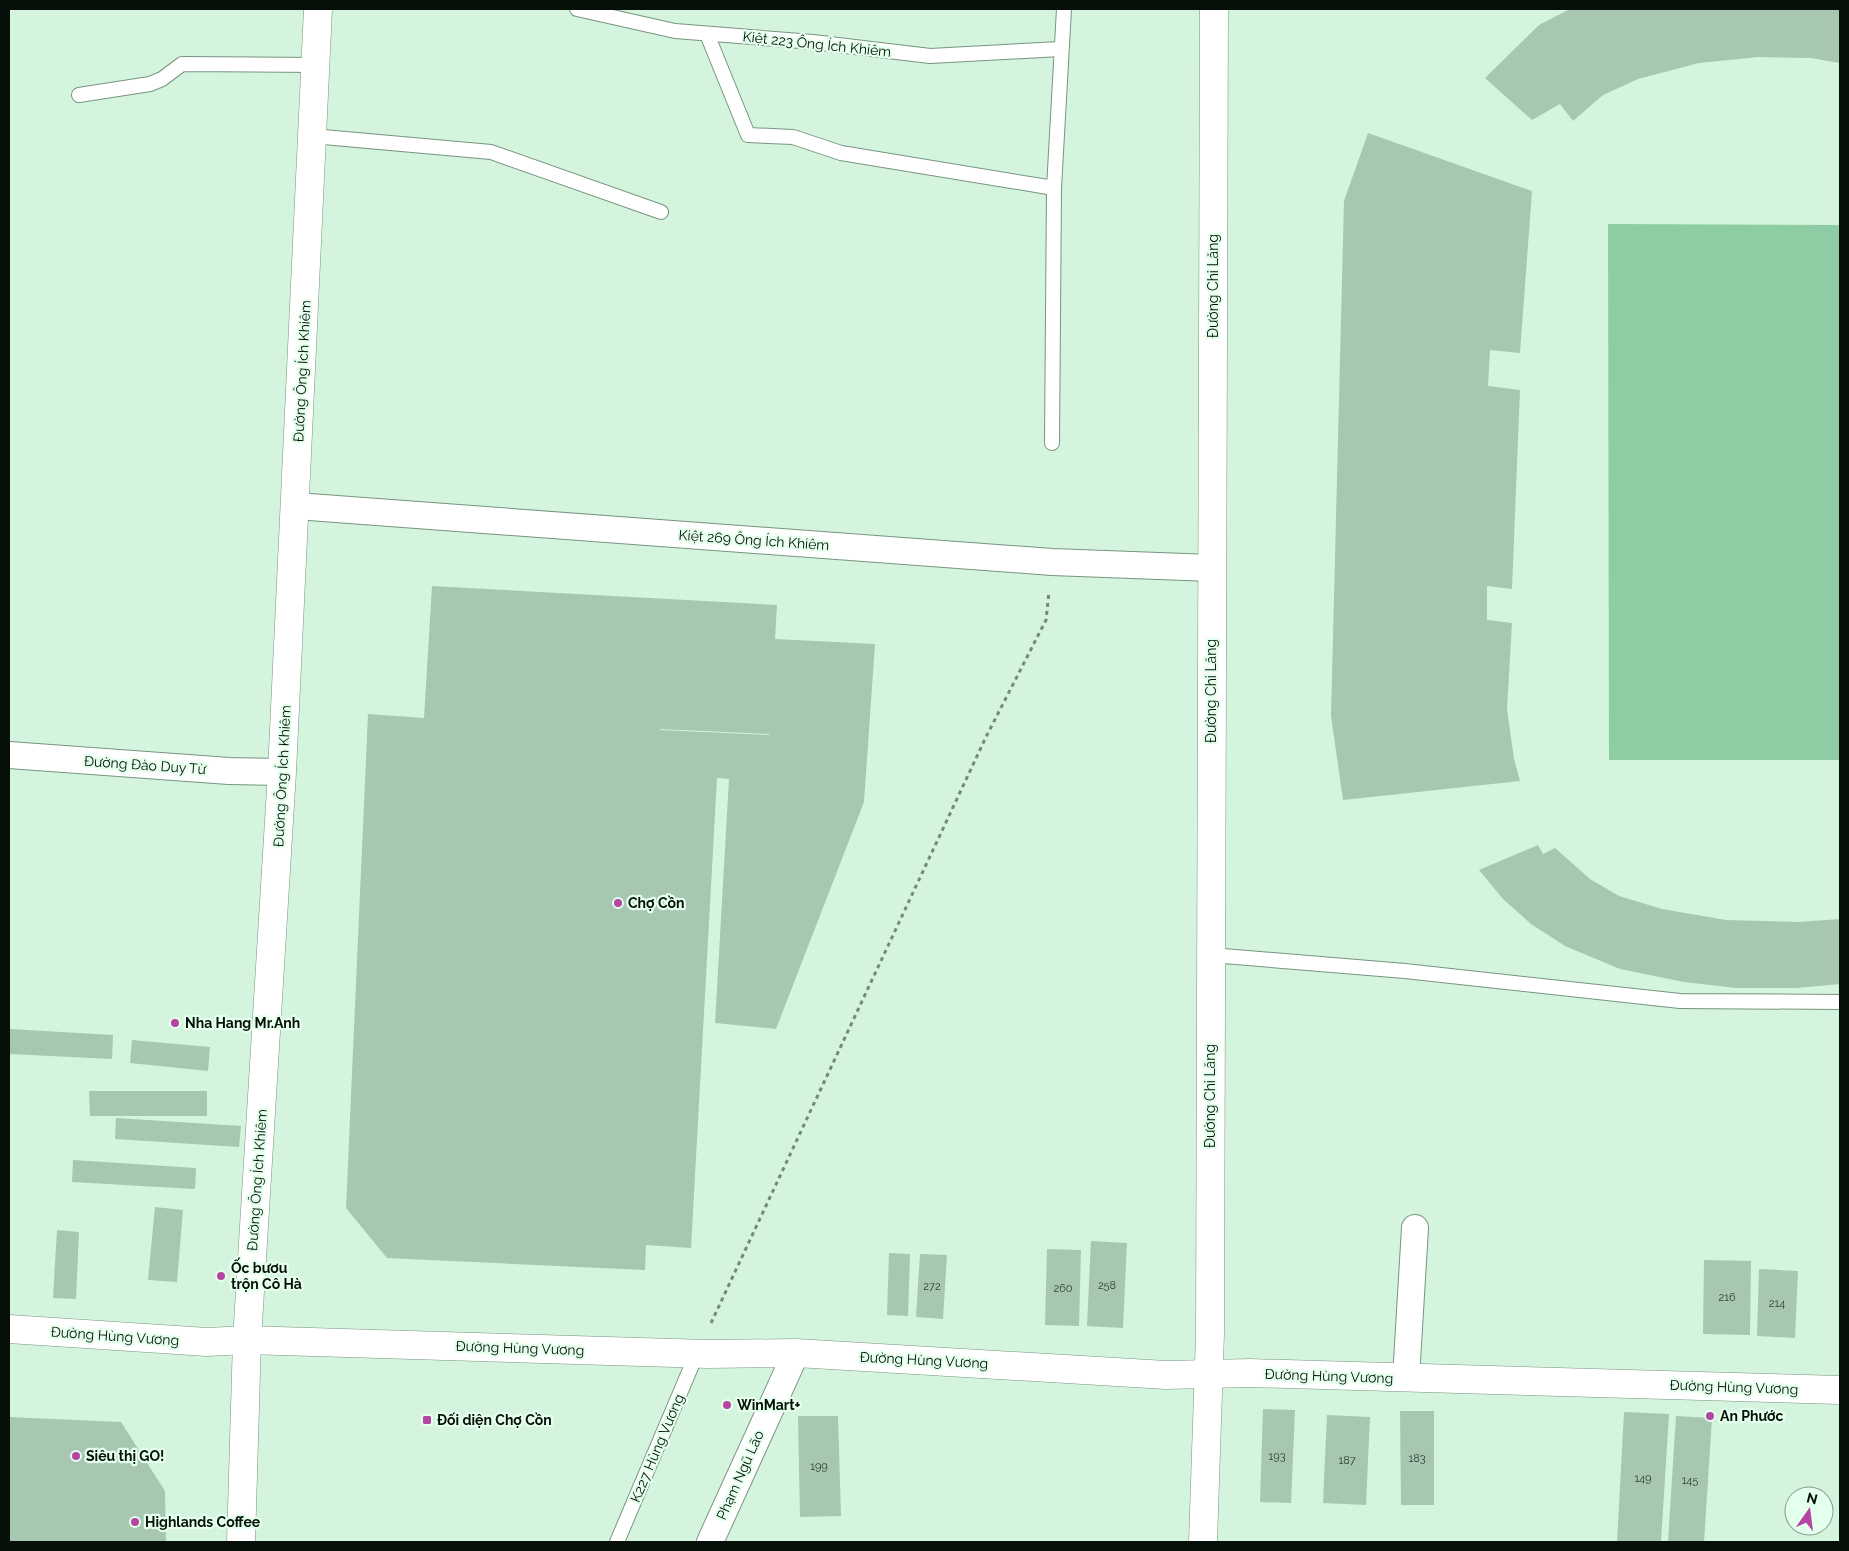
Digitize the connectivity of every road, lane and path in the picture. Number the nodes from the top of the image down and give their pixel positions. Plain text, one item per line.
1 (318, 9) edge
2 (577, 9) edge
3 (1064, 9) edge
4 (1214, 9) edge
5 (707, 34) junction
6 (1060, 49) junction
7 (316, 65) junction
8 (79, 95) dead end
9 (312, 136) junction
10 (1054, 188) junction
11 (661, 212) dead end
12 (1052, 443) dead end
13 (296, 506) junction
14 (1052, 562) junction
15 (1212, 568) junction
16 (9, 754) edge
17 (282, 772) junction
18 (1211, 955) junction
19 (1840, 1002) edge
20 (1415, 1228) dead end
21 (9, 1329) edge
22 (247, 1340) junction
23 (697, 1353) junction
24 (796, 1353) junction
25 (1208, 1374) junction
26 (1406, 1378) junction
27 (1840, 1390) edge
28 (241, 1542) edge
29 (617, 1542) edge
30 (710, 1542) edge
31 (1203, 1542) edge

1 - 7 street, Đường Ông Ích Khiêm
2 - 5 lane, Kiệt 223 Ông Ích Khiêm
3 - 6 lane
4 - 15 street, Đường Chi Lăng
5 - 6 lane, Kiệt 223 Ông Ích Khiêm
5 - 10 lane
6 - 10 lane
7 - 8 lane
7 - 9 street, Đường Ông Ích Khiêm
9 - 11 lane
9 - 13 street, Đường Ông Ích Khiêm
10 - 12 lane
13 - 14 street, Kiệt 269 Ông Ích Khiêm
13 - 17 street, Đường Ông Ích Khiêm
14 - 15 street, Kiệt 269 Ông Ích Khiêm
14 - 23 path
15 - 18 street, Đường Chi Lăng
16 - 17 street, Đường Đào Duy Từ
17 - 22 street, Đường Ông Ích Khiêm
18 - 19 lane
18 - 25 street, Đường Chi Lăng
20 - 26 street
21 - 22 street, Đường Hùng Vương
22 - 23 street, Đường Hùng Vương
22 - 28 street, Đường Ông Ích Khiêm
23 - 24 street, Đường Hùng Vương
23 - 29 lane, K227 Hùng Vương
24 - 25 street, Đường Hùng Vương
24 - 30 street, Phạm Ngũ Lão
25 - 26 street, Đường Hùng Vương
25 - 31 street, Đường Chi Lăng
26 - 27 street, Đường Hùng Vương

